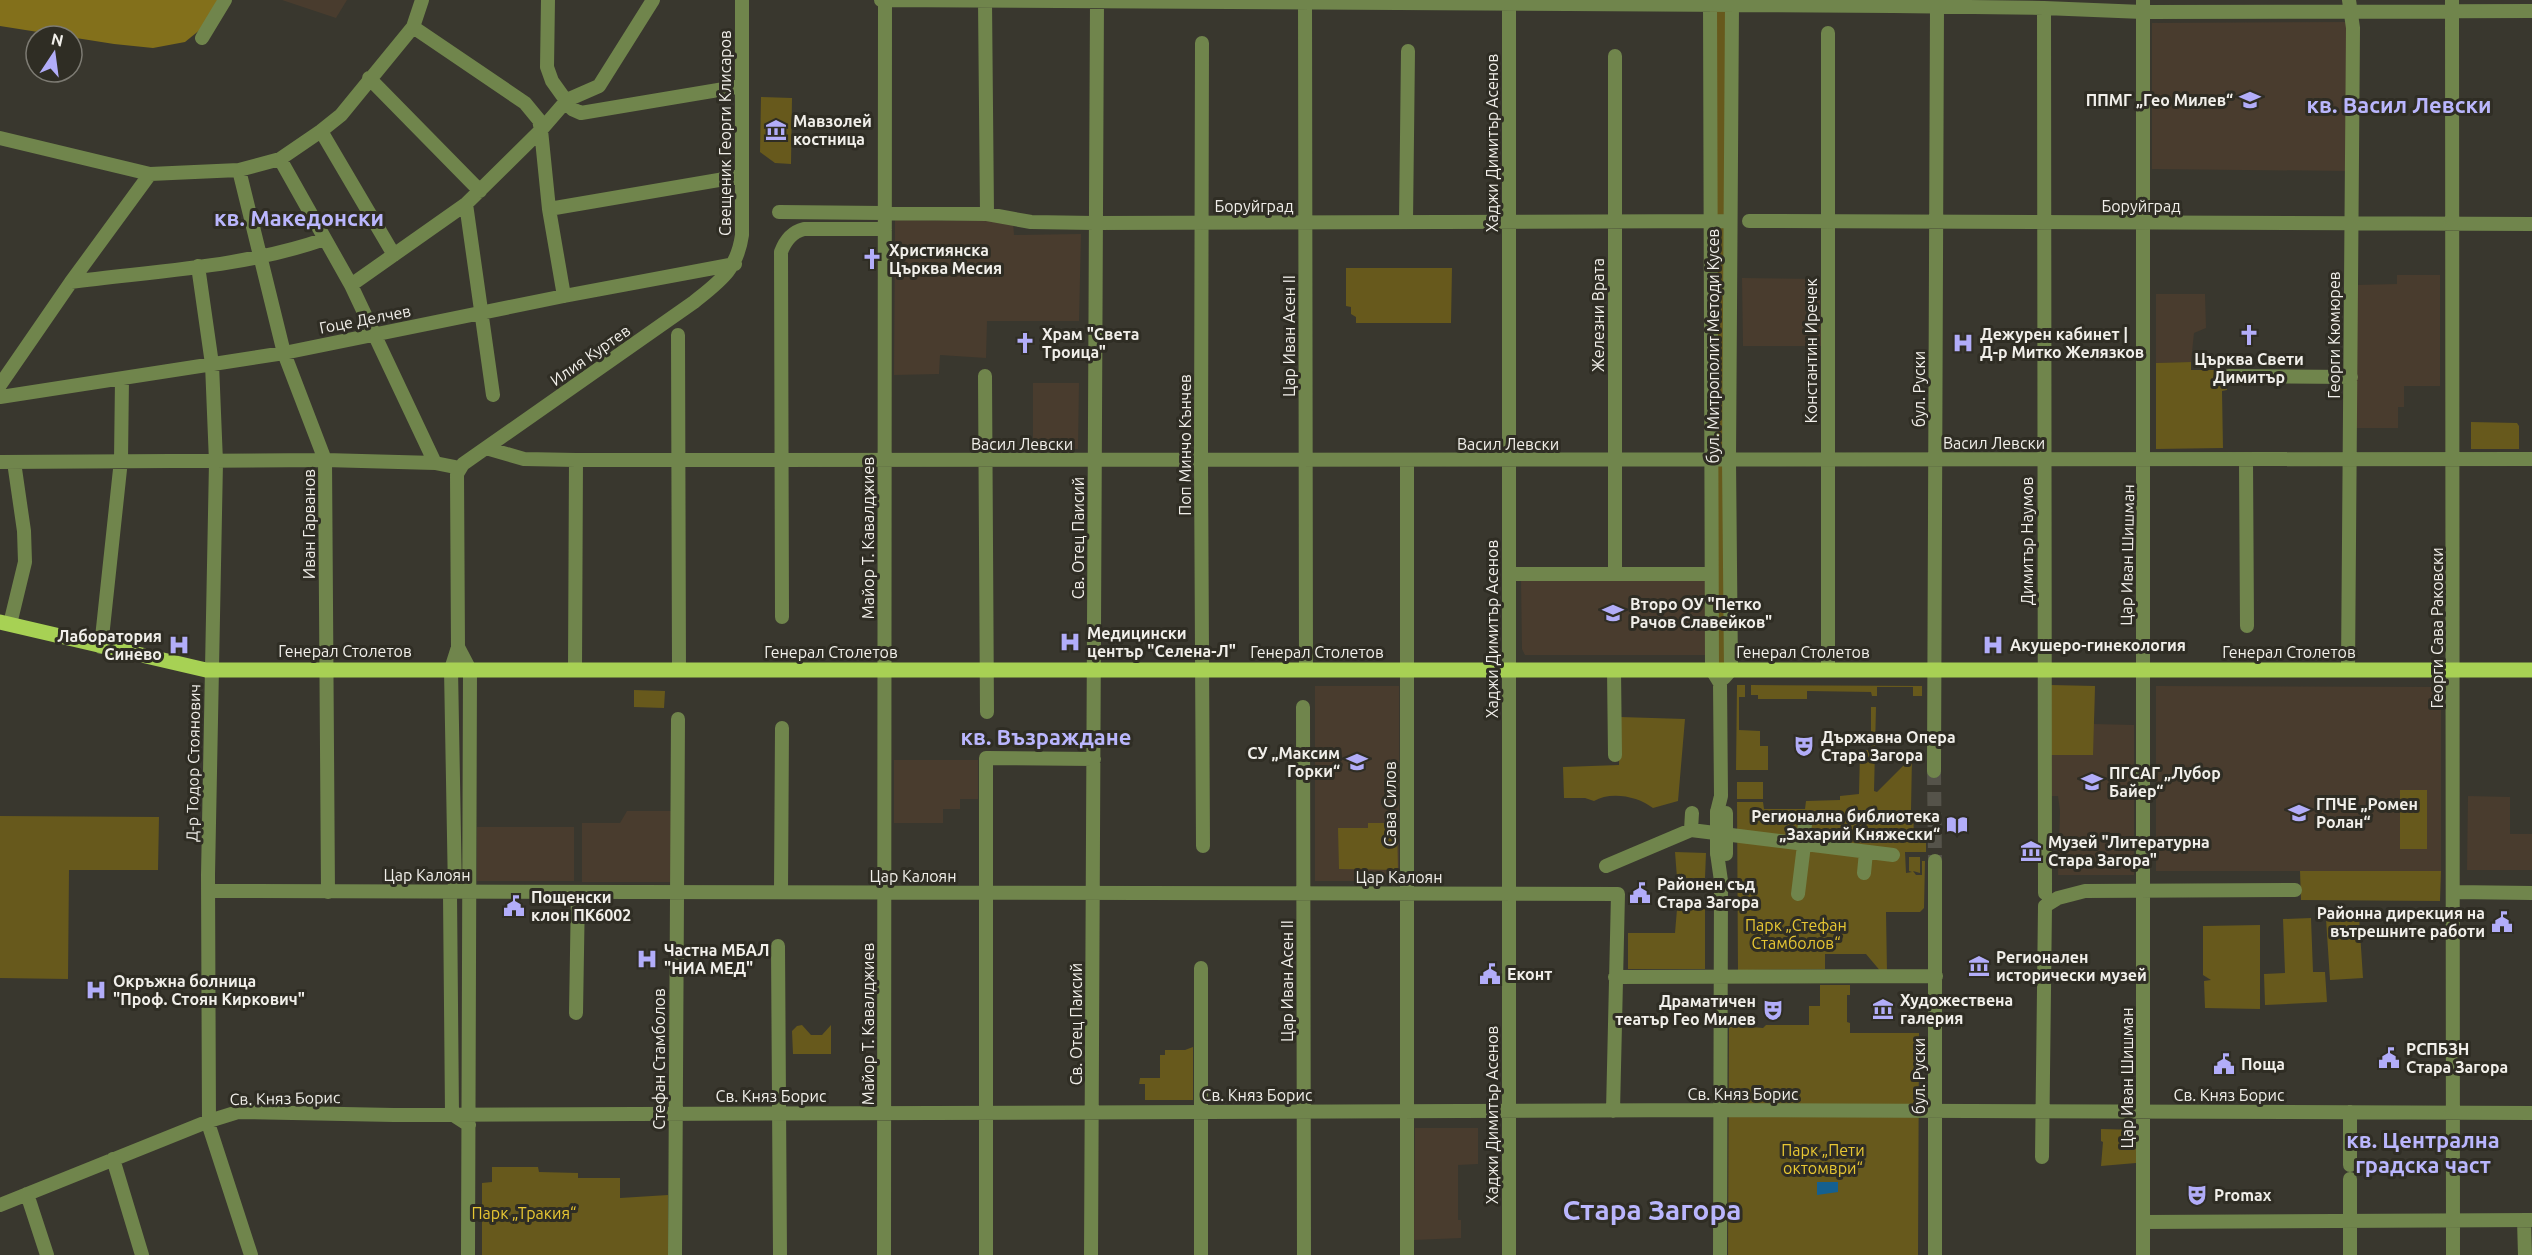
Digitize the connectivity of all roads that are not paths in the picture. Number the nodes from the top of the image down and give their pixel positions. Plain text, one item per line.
1 (225, 0) edge
2 (422, 0) edge
3 (548, 0) edge
4 (742, 0) edge
5 (883, 0) edge
6 (985, 1) edge
7 (1097, 1) edge
8 (1205, 1) edge
9 (1401, 1) edge
10 (648, 2) edge
11 (1305, 2) junction
12 (1509, 2) edge
13 (2048, 4) edge
14 (1710, 5) junction
15 (1732, 5) junction
16 (1937, 6) junction
17 (2143, 6) edge
18 (2349, 6) edge
19 (2452, 6) edge
20 (2532, 11) edge
21 (412, 27) junction
22 (1828, 33) dead end
23 (202, 38) dead end
24 (1202, 43) dead end
25 (1408, 51) dead end
26 (1615, 56) dead end
27 (369, 78) junction
28 (742, 86) junction
29 (567, 100) junction
30 (541, 130) junction
31 (321, 131) junction
32 (0, 138) edge
33 (280, 159) junction
34 (239, 170) junction
35 (150, 174) junction
36 (742, 176) junction
37 (480, 191) junction
38 (466, 204) junction
39 (549, 209) junction
40 (778, 212) dead end
41 (885, 212) junction
42 (987, 214) junction
43 (1615, 221) junction
44 (1709, 221) junction
45 (1730, 221) junction
46 (1749, 221) dead end
47 (1828, 221) junction
48 (1305, 222) junction
49 (1406, 222) junction
50 (1509, 222) junction
51 (1936, 222) junction
52 (2044, 222) junction
53 (2143, 222) junction
54 (1094, 223) junction
55 (1202, 223) junction
56 (2351, 224) junction
57 (2453, 224) junction
58 (2532, 224) edge
59 (885, 229) junction
60 (325, 239) junction
61 (394, 255) junction
62 (260, 256) junction
63 (735, 264) junction
64 (198, 266) junction
65 (71, 282) junction
66 (351, 285) junction
67 (564, 296) junction
68 (481, 313) junction
69 (373, 334) junction
70 (678, 335) dead end
71 (284, 353) junction
72 (212, 364) junction
73 (986, 376) dead end
74 (2229, 376) dead end
75 (2351, 377) junction
76 (122, 379) junction
77 (0, 385) edge
78 (493, 395) dead end
79 (0, 397) edge
80 (486, 448) junction
81 (325, 459) junction
82 (781, 459) junction
83 (2351, 459) junction
84 (2453, 459) junction
85 (2532, 459) edge
86 (122, 460) junction
87 (576, 460) junction
88 (678, 460) junction
89 (1095, 460) junction
90 (1201, 460) junction
91 (1306, 460) junction
92 (1407, 460) junction
93 (1509, 460) junction
94 (1615, 460) junction
95 (1710, 460) junction
96 (1729, 460) junction
97 (1828, 460) junction
98 (1935, 460) junction
99 (2044, 460) junction
100 (2145, 460) junction
101 (2246, 460) junction
102 (885, 461) junction
103 (986, 461) junction
104 (7, 462) edge
105 (216, 462) junction
106 (435, 463) junction
107 (460, 468) junction
108 (1711, 573) junction
109 (1509, 574) junction
110 (1615, 574) junction
111 (782, 616) dead end
112 (5, 623) edge
113 (2247, 626) dead end
114 (101, 646) junction
115 (458, 647) junction
116 (211, 669) junction
117 (327, 669) junction
118 (451, 669) junction
119 (470, 670) junction
120 (575, 670) junction
121 (679, 670) junction
122 (885, 670) junction
123 (987, 670) junction
124 (1094, 670) junction
125 (1202, 670) junction
126 (1306, 670) junction
127 (1407, 670) junction
128 (1508, 670) junction
129 (1614, 670) junction
130 (1731, 670) junction
131 (1828, 670) junction
132 (1934, 670) junction
133 (2044, 670) junction
134 (2143, 670) junction
135 (2348, 670) junction
136 (2453, 670) junction
137 (2532, 670) edge
138 (1716, 677) junction
139 (1303, 707) dead end
140 (987, 712) dead end
141 (678, 719) dead end
142 (782, 728) dead end
143 (1615, 755) dead end
144 (1094, 759) junction
145 (1934, 771) tunnel mouth
146 (1692, 813) dead end
147 (1806, 818) dead end
148 (1691, 830) junction
149 (1803, 845) junction
150 (1203, 846) dead end
151 (1866, 852) junction
152 (1893, 855) dead end
153 (1935, 861) tunnel mouth
154 (1606, 866) dead end
155 (1864, 873) dead end
156 (2295, 890) dead end
157 (208, 891) junction
158 (2143, 891) junction
159 (328, 892) junction
160 (578, 892) junction
161 (677, 892) junction
162 (781, 892) junction
163 (885, 892) junction
164 (2454, 892) junction
165 (985, 893) junction
166 (1093, 893) junction
167 (2532, 893) edge
168 (1304, 894) junction
169 (1407, 894) junction
170 (1509, 894) junction
171 (1798, 894) dead end
172 (464, 895) junction
173 (2045, 899) junction
174 (778, 946) dead end
175 (1201, 968) dead end
176 (1936, 976) junction
177 (1615, 977) junction
178 (1721, 977) junction
179 (576, 1012) dead end
180 (1720, 1110) junction
181 (1303, 1111) junction
182 (1407, 1111) junction
183 (1509, 1111) junction
184 (1613, 1111) junction
185 (1936, 1111) junction
186 (986, 1112) junction
187 (1092, 1112) junction
188 (1201, 1112) junction
189 (2043, 1112) junction
190 (2143, 1112) junction
191 (2350, 1112) junction
192 (2454, 1112) junction
193 (675, 1113) junction
194 (779, 1113) junction
195 (885, 1113) junction
196 (2532, 1113) edge
197 (452, 1114) junction
198 (469, 1120) junction
199 (209, 1121) junction
200 (2042, 1157) dead end
201 (113, 1159) junction
202 (27, 1194) junction
203 (0, 1204) edge
204 (2453, 1220) junction
205 (2528, 1220) edge
206 (2350, 1221) junction
207 (2143, 1222) junction
208 (47, 1255) edge
209 (141, 1255) edge
210 (251, 1255) edge
211 (468, 1255) edge
212 (675, 1255) edge
213 (780, 1255) edge
214 (885, 1255) edge
215 (986, 1255) edge
216 (1091, 1255) edge
217 (1201, 1255) edge
218 (1304, 1255) edge
219 (1407, 1255) edge
220 (1509, 1255) edge
221 (1720, 1255) edge
222 (1935, 1255) edge
223 (2143, 1255) edge
224 (2350, 1255) edge
225 (2453, 1255) edge
226 (2525, 1255) edge

1 - 23 street
2 - 21 street
3 - 29 street
4 - 28 street, Свещеник Георги Клисаров
5 - 6 street
5 - 41 street, Майор Т. Кавалджиев
6 - 7 street
6 - 42 street
7 - 8 street
7 - 54 street, Св. Отец Паисий
8 - 11 street
9 - 11 street
9 - 12 street
10 - 29 street
11 - 48 street, Цар Иван Асен II
12 - 14 street
12 - 50 street, Хаджи Димитър Асенов
13 - 16 street
13 - 17 street
13 - 52 street, Димитър Наумов
14 - 15 street
14 - 44 street, бул. Митрополит Методи Кусев
15 - 16 street
15 - 45 street, бул. Митрополит Методи Кусев
16 - 51 street, бул. Руски
17 - 18 street
17 - 53 street, Цар Иван Шишман
18 - 19 street
18 - 56 street, Георги Кюмюрев
19 - 20 street
19 - 57 street, Георги Сава Раковски
21 - 27 street
21 - 30 street
22 - 47 street, Константин Иречек
24 - 55 street, Поп Минчо Кънчев
25 - 49 street
26 - 43 street, Железни Врата
27 - 31 street
27 - 37 street
28 - 29 street
28 - 36 street, Свещеник Георги Клисаров
29 - 30 street
30 - 37 street
30 - 39 street
31 - 33 street
31 - 61 street
32 - 35 street
33 - 34 street
33 - 60 street
34 - 35 street
34 - 62 street, Иван Гарванов
35 - 65 street
36 - 39 street
36 - 63 street, Свещеник Георги Клисаров
37 - 38 street
38 - 61 street
38 - 68 street
39 - 67 street
40 - 41 street, Боруйград
41 - 42 street, Боруйград
41 - 59 street, Майор Т. Кавалджиев
42 - 54 street, Боруйград
43 - 44 street, Боруйград
43 - 50 street, Боруйград
43 - 94 street, Железни Врата
44 - 45 street, Боруйград
44 - 95 street, бул. Митрополит Методи Кусев
45 - 96 street, бул. Митрополит Методи Кусев
46 - 47 street, Боруйград
47 - 51 street, Боруйград
47 - 97 street, Константин Иречек
48 - 49 street, Боруйград
48 - 55 street, Боруйград
48 - 91 street, Цар Иван Асен II
49 - 50 street, Боруйград
50 - 93 street, Хаджи Димитър Асенов
51 - 52 street, Боруйград
51 - 98 street, бул. Руски
52 - 53 street, Боруйград
52 - 99 street, Димитър Наумов
53 - 56 street, Боруйград
53 - 100 street, Цар Иван Шишман
54 - 55 street, Боруйград
54 - 89 street, Св. Отец Паисий
55 - 90 street, Поп Минчо Кънчев
56 - 57 street, Боруйград
56 - 75 street, Георги Кюмюрев
57 - 58 street, Боруйград
57 - 84 street, Георги Сава Раковски
59 - 82 street
59 - 102 street, Майор Т. Кавалджиев
60 - 62 street
60 - 66 street
61 - 66 street
62 - 64 street
62 - 71 street, Иван Гарванов
63 - 67 street, Гоце Делчев
63 - 80 street, Илия Куртев
64 - 65 street
64 - 72 street, Д-р Тодор Стоянович
65 - 77 street
66 - 69 street
67 - 68 street, Гоце Делчев
68 - 69 street, Гоце Делчев
68 - 78 street
69 - 71 street, Гоце Делчев
69 - 106 street
70 - 88 street
71 - 72 street, Гоце Делчев
71 - 81 street, Иван Гарванов
72 - 76 street, Гоце Делчев
72 - 105 street, Д-р Тодор Стоянович
73 - 103 street
74 - 75 street
75 - 83 street, Георги Кюмюрев
76 - 79 street, Гоце Делчев
76 - 86 street
80 - 87 street, Васил Левски
80 - 107 street, Илия Куртев
81 - 105 street
81 - 106 street
81 - 117 street, Иван Гарванов
82 - 88 street, Васил Левски
82 - 102 street, Васил Левски
82 - 111 street
83 - 84 street, Васил Левски
83 - 101 street, Васил Левски
83 - 135 street, Георги Кюмюрев
84 - 85 street, Васил Левски
84 - 136 street, Георги Сава Раковски
86 - 104 street
86 - 105 street
86 - 114 street
87 - 88 street, Васил Левски
87 - 120 street
88 - 121 street
89 - 90 street, Васил Левски
89 - 103 street, Васил Левски
89 - 124 street, Св. Отец Паисий
90 - 91 street, Васил Левски
90 - 125 street, Поп Минчо Кънчев
91 - 92 street, Васил Левски
91 - 126 street, Цар Иван Асен II
92 - 93 street, Васил Левски
92 - 127 street, Сава Силов
93 - 94 street, Васил Левски
93 - 109 street, Хаджи Димитър Асенов
94 - 95 street, Васил Левски
94 - 110 street, Железни Врата
95 - 96 street, Васил Левски
95 - 108 street, бул. Митрополит Методи Кусев
96 - 97 street, Васил Левски
96 - 130 street, бул. Митрополит Методи Кусев
97 - 98 street, Васил Левски
97 - 131 street, Константин Иречек
98 - 99 street, Васил Левски
98 - 132 street, бул. Руски
99 - 100 street, Васил Левски
99 - 133 street, Димитър Наумов
100 - 101 street, Васил Левски
100 - 134 street, Цар Иван Шишман
101 - 113 street
102 - 103 street, Васил Левски
102 - 122 street, Майор Т. Кавалджиев
103 - 123 street
104 - 112 street
105 - 116 street, Д-р Тодор Стоянович
106 - 107 street
107 - 115 street
108 - 110 street
108 - 138 street, бул. Митрополит Методи Кусев
109 - 110 street
109 - 128 street, Хаджи Димитър Асенов
112 - 114 main road, Генерал Столетов
114 - 116 main road, Генерал Столетов
115 - 118 street
115 - 119 street
116 - 117 main road, Генерал Столетов
116 - 157 street, Д-р Тодор Стоянович
117 - 118 main road, Генерал Столетов
117 - 159 street, Иван Гарванов
118 - 119 main road, Генерал Столетов
118 - 172 street
119 - 120 main road, Генерал Столетов
119 - 172 street
120 - 121 main road, Генерал Столетов
121 - 122 main road, Генерал Столетов
122 - 123 main road, Генерал Столетов
122 - 163 street, Майор Т. Кавалджиев
123 - 124 main road, Генерал Столетов
123 - 140 street
124 - 125 main road, Генерал Столетов
124 - 144 street, Св. Отец Паисий
125 - 126 main road, Генерал Столетов
125 - 150 street, Поп Минчо Кънчев
126 - 127 main road, Генерал Столетов
127 - 128 main road, Генерал Столетов
127 - 169 street, Сава Силов
128 - 129 main road, Генерал Столетов
128 - 170 street, Хаджи Димитър Асенов
129 - 138 main road, Генерал Столетов
129 - 143 street
130 - 131 main road, Генерал Столетов
130 - 138 main road, Генерал Столетов
131 - 132 main road, Генерал Столетов
132 - 133 main road, Генерал Столетов
132 - 145 street, бул. Руски
133 - 134 main road, Генерал Столетов
133 - 173 street, Димитър Наумов
134 - 135 main road, Генерал Столетов
134 - 158 street, Цар Иван Шишман
135 - 136 main road, Генерал Столетов
136 - 137 main road, Генерал Столетов
136 - 164 street, Георги Сава Раковски
138 - 178 street, бул. Митрополит Методи Кусев, bridge
139 - 168 street, Цар Иван Асен II
141 - 161 street, Стефан Стамболов
142 - 162 street
144 - 165 street
144 - 166 street, Св. Отец Паисий
146 - 148 street
147 - 149 street
148 - 149 street
148 - 154 street
149 - 151 street
149 - 171 street
151 - 152 street
151 - 155 street
153 - 176 street, бул. Руски
156 - 158 street
157 - 159 street, Цар Калоян
157 - 199 street, Д-р Тодор Стоянович
158 - 173 street
158 - 190 street, Цар Иван Шишман
159 - 172 street, Цар Калоян
160 - 161 street, Цар Калоян
160 - 172 street, Цар Калоян
160 - 179 street
161 - 162 street, Цар Калоян
161 - 193 street, Стефан Стамболов
162 - 163 street, Цар Калоян
163 - 165 street, Цар Калоян
163 - 195 street, Майор Т. Кавалджиев
164 - 167 street
164 - 192 street, Георги Сава Раковски
165 - 166 street, Цар Калоян
165 - 186 street
166 - 168 street, Цар Калоян
166 - 187 street, Св. Отец Паисий
168 - 169 street, Цар Калоян
168 - 181 street, Цар Иван Асен II
169 - 170 street, Цар Калоян
169 - 182 street, Сава Силов
170 - 177 street, Цар Калоян
170 - 183 street, Хаджи Димитър Асенов
172 - 197 street
172 - 198 street
173 - 189 street, Димитър Наумов
174 - 194 street
175 - 188 street
176 - 178 street
176 - 185 street, бул. Руски
177 - 178 street
177 - 184 street
178 - 180 street, бул. Митрополит Методи Кусев
180 - 184 street, Св. Княз Борис
180 - 185 street, Св. Княз Борис
180 - 221 street, бул. Митрополит Методи Кусев
181 - 182 street, Св. Княз Борис
181 - 188 street, Св. Княз Борис
181 - 218 street, Цар Иван Асен II
182 - 183 street, Св. Княз Борис
182 - 219 street, Сава Силов
183 - 184 street, Св. Княз Борис
183 - 220 street, Хаджи Димитър Асенов
185 - 189 street, Св. Княз Борис
185 - 222 street, бул. Руски
186 - 187 street, Св. Княз Борис
186 - 195 street, Св. Княз Борис
186 - 215 street
187 - 188 street, Св. Княз Борис
187 - 216 street, Св. Отец Паисий
188 - 217 street
189 - 190 street, Св. Княз Борис
189 - 200 street, Димитър Наумов
190 - 191 street, Св. Княз Борис
190 - 207 street, Цар Иван Шишман
191 - 192 street, Св. Княз Борис
191 - 206 street
192 - 196 street, Св. Княз Борис
192 - 204 street, Георги Сава Раковски
193 - 194 street, Св. Княз Борис
193 - 198 street, Св. Княз Борис
193 - 212 street, Стефан Стамболов
194 - 195 street, Св. Княз Борис
194 - 213 street
195 - 214 street, Майор Т. Кавалджиев
197 - 198 street
197 - 199 street, Св. Княз Борис
198 - 211 street
199 - 201 street, Св. Княз Борис
199 - 210 street, Д-р Тодор Стоянович
201 - 202 street, Св. Княз Борис
201 - 209 street
202 - 203 street, Св. Княз Борис
202 - 208 street
204 - 205 street
204 - 206 street
204 - 225 street, Георги Сава Раковски
205 - 226 street
206 - 207 street
206 - 224 street
207 - 223 street, Цар Иван Шишман

